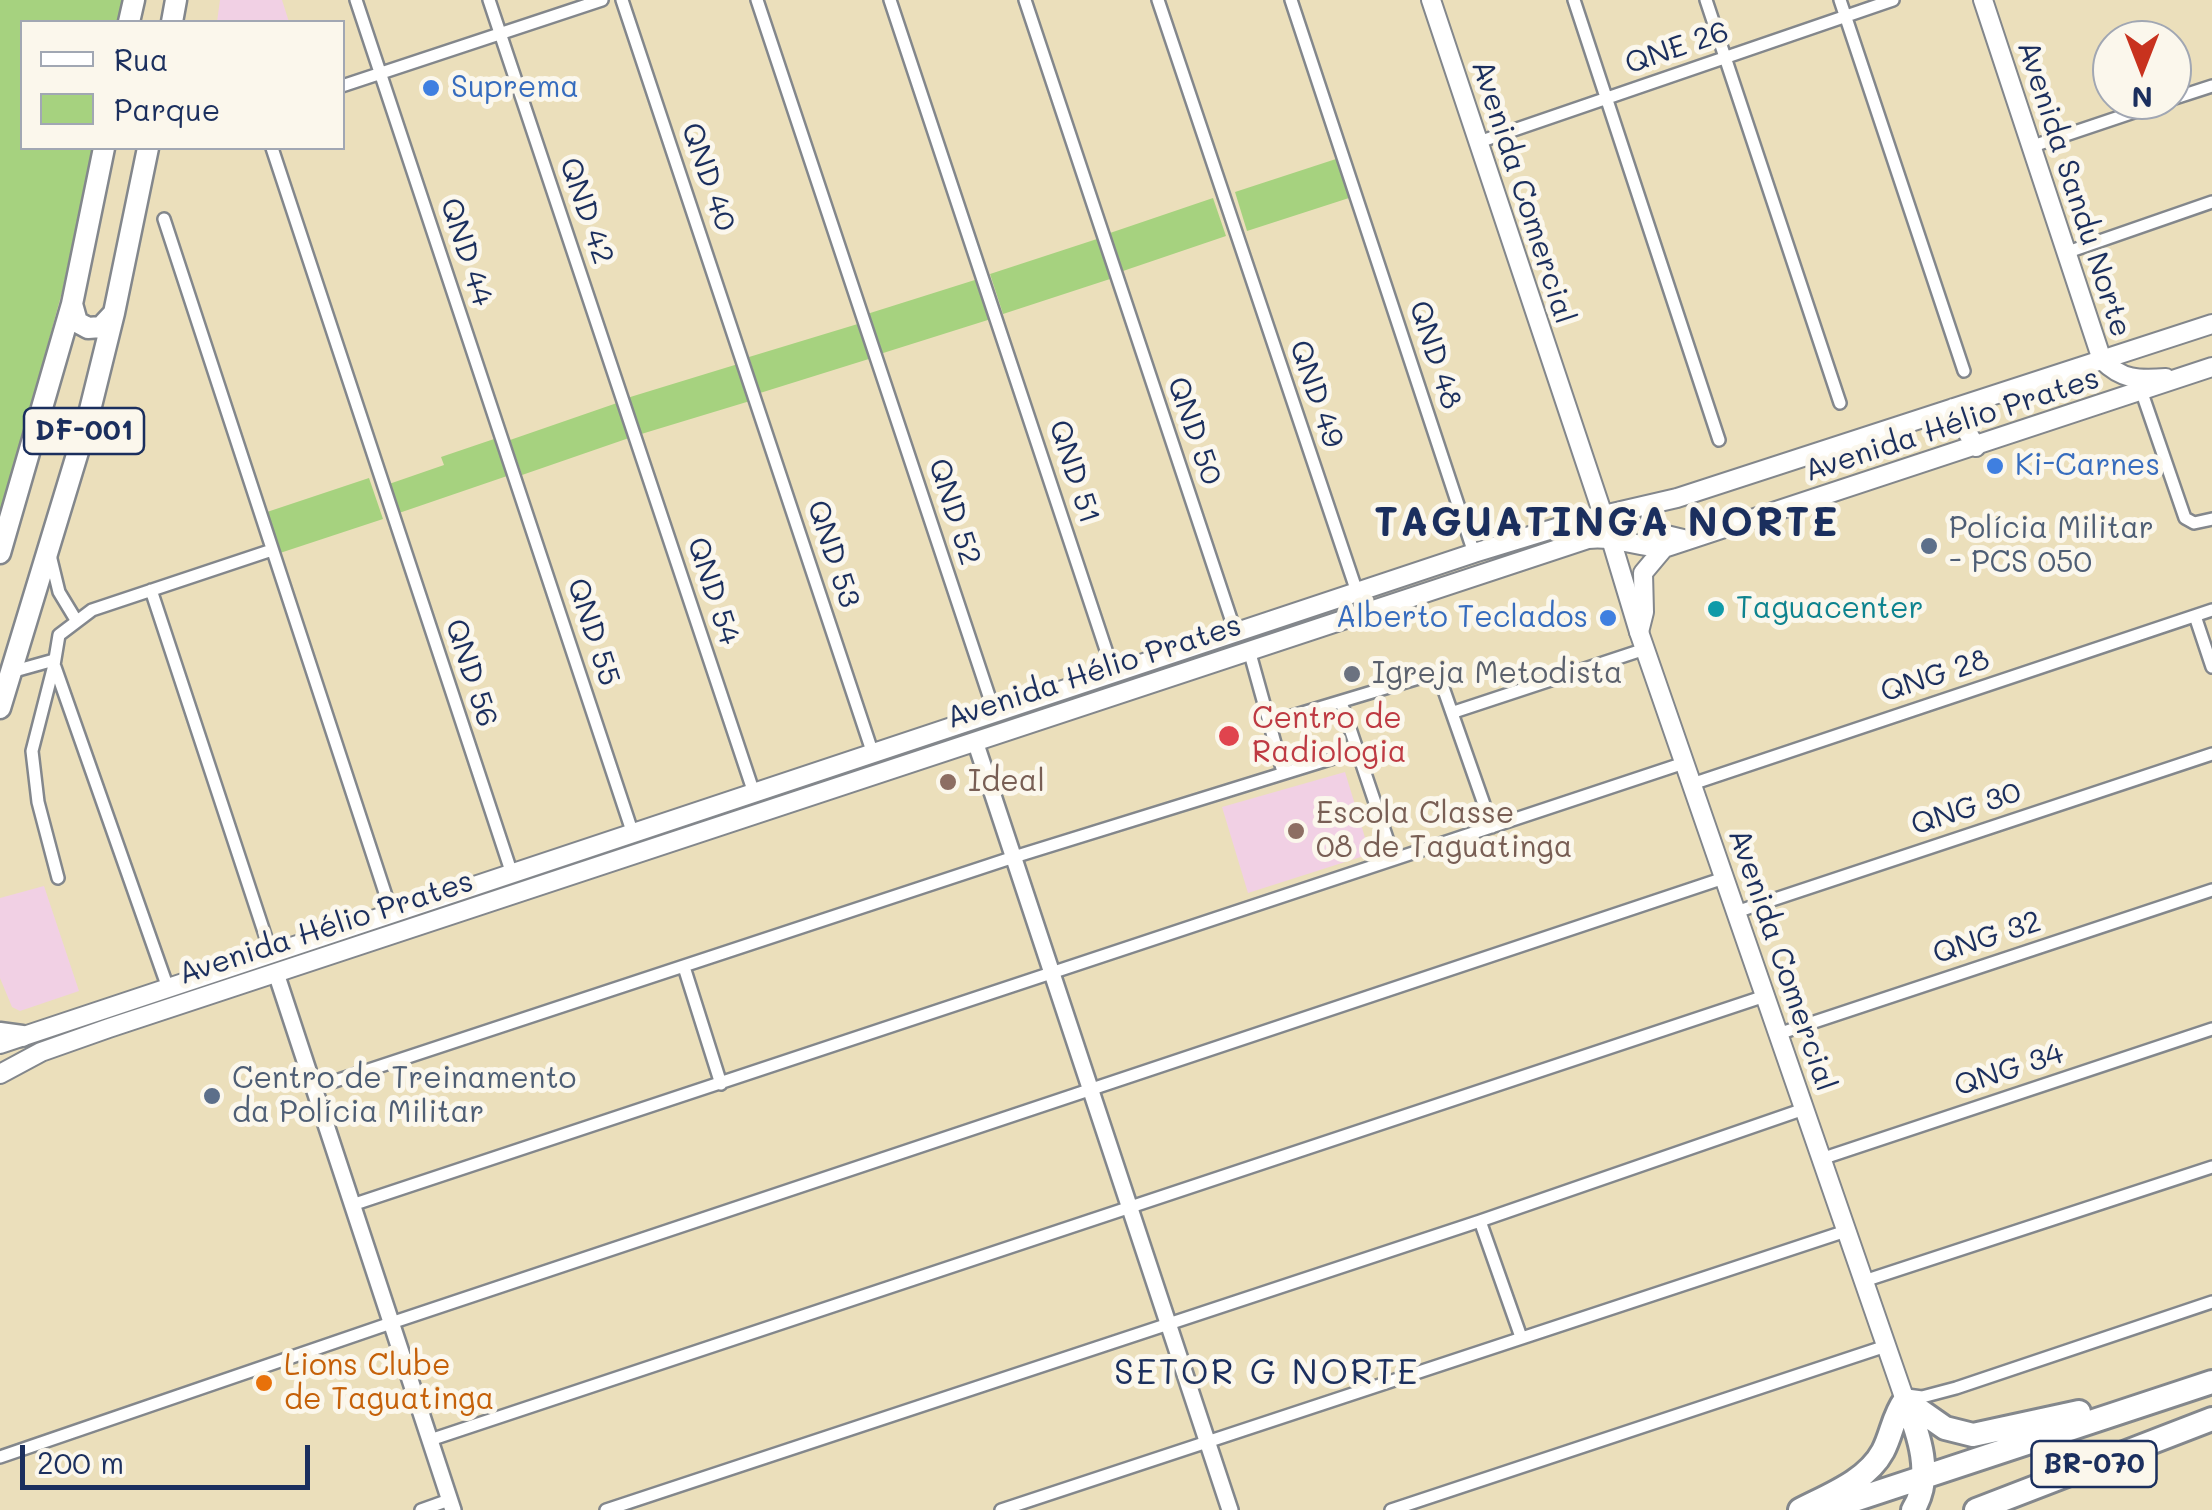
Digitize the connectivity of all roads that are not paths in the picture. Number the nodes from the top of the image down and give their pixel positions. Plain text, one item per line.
1 (356, 0) edge
2 (489, 0) edge
3 (602, 0) edge
4 (622, 0) edge
5 (757, 0) edge
6 (890, 0) edge
7 (1025, 0) edge
8 (1158, 0) edge
9 (1290, 0) edge
10 (1431, 0) edge
11 (1574, 0) edge
12 (1706, 0) edge
13 (1840, 0) edge
14 (1893, 0) edge
15 (1983, 0) edge
16 (1846, 16) junction
17 (500, 33) junction
18 (1725, 58) junction
19 (381, 74) junction
20 (345, 85) edge
21 (1607, 98) junction
22 (2111, 120) edge
23 (1476, 143) junction
24 (2030, 147) junction
25 (104, 150) edge
26 (152, 150) edge
27 (273, 150) edge
28 (2212, 202) edge
29 (164, 219) dead end
30 (2065, 253) junction
31 (72, 304) junction
32 (114, 313) junction
33 (2212, 324) edge
34 (2102, 360) junction
35 (2212, 367) edge
36 (746, 370) joint
37 (1964, 371) dead end
38 (2191, 375) junction
39 (2142, 393) junction
40 (1840, 403) dead end
41 (625, 405) joint
42 (1952, 408) junction
43 (1719, 440) dead end
44 (505, 446) joint
45 (1976, 446) junction
46 (1677, 498) junction
47 (1654, 510) junction
48 (1603, 515) junction
49 (2212, 519) edge
50 (1610, 536) junction
51 (1688, 540) junction
52 (49, 546) junction
53 (1664, 548) junction
54 (272, 550) junction
55 (0, 553) edge
56 (1474, 553) junction
57 (151, 590) junction
58 (1356, 592) junction
59 (2212, 610) edge
60 (1297, 612) junction
61 (2195, 616) junction
62 (76, 620) junction
63 (1236, 634) junction
64 (1642, 640) junction
65 (1249, 650) junction
66 (54, 662) junction
67 (2212, 666) edge
68 (10, 672) junction
69 (1114, 674) junction
70 (1341, 702) junction
71 (0, 708) edge
72 (1454, 712) junction
73 (995, 714) junction
74 (1270, 723) junction
75 (975, 741) junction
76 (1358, 750) junction
77 (873, 754) junction
78 (933, 754) junction
79 (2212, 754) edge
80 (1684, 763) junction
81 (1283, 772) junction
82 (1692, 784) junction
83 (754, 793) junction
84 (1492, 826) junction
85 (633, 834) junction
86 (582, 852) junction
87 (1014, 857) junction
88 (1394, 859) junction
89 (512, 874) junction
90 (58, 878) dead end
91 (1724, 878) junction
92 (2212, 890) edge
93 (509, 896) junction
94 (1736, 912) junction
95 (392, 914) junction
96 (270, 954) junction
97 (684, 967) junction
98 (1052, 972) junction
99 (276, 973) junction
100 (168, 988) junction
101 (1765, 996) junction
102 (2212, 1029) edge
103 (0, 1033) edge
104 (1778, 1034) junction
105 (22, 1036) junction
106 (0, 1044) edge
107 (0, 1074) edge
108 (721, 1084) junction
109 (314, 1088) junction
110 (1091, 1090) junction
111 (1804, 1110) junction
112 (1821, 1158) junction
113 (2212, 1167) edge
114 (352, 1205) junction
115 (1130, 1206) junction
116 (1480, 1221) junction
117 (1846, 1231) junction
118 (1864, 1281) junction
119 (2212, 1302) edge
120 (391, 1323) junction
121 (1168, 1324) junction
122 (1521, 1337) junction
123 (1886, 1346) junction
124 (2212, 1382) edge
125 (1904, 1397) junction
126 (2212, 1418) edge
127 (430, 1440) junction
128 (1207, 1440) junction
129 (0, 1457) edge
130 (1925, 1477) junction
131 (451, 1505) edge
132 (420, 1510) edge
133 (606, 1510) edge
134 (1001, 1510) edge
135 (1230, 1510) edge
136 (1391, 1510) edge
137 (1800, 1510) edge
138 (1824, 1510) edge
139 (1913, 1510) edge
140 (1976, 1510) edge

1 - 19 street, QND 44
2 - 17 street, QND 42
3 - 17 street
4 - 36 street, QND 40
5 - 73 street, QND 52
6 - 69 street, QND 51
7 - 63 street, QND 50
8 - 58 street, QND 49
9 - 56 street, QND 48
10 - 23 main road, Avenida Comercial
11 - 21 street
12 - 18 street
13 - 16 street
14 - 16 street, QNE 26
15 - 24 main road, Avenida Sandu Norte
16 - 18 street, QNE 26
16 - 37 street
17 - 19 street
17 - 41 street, QND 42
18 - 21 street, QNE 26
18 - 40 street
19 - 20 street
19 - 44 street, QND 44
21 - 23 street, QNE 26
21 - 43 street
22 - 24 street
23 - 48 main road, Avenida Comercial
24 - 30 main road, Avenida Sandu Norte
25 - 31 highway, DF-001
26 - 32 highway, DF-001
27 - 89 street, QND 56
28 - 30 street
29 - 54 street
30 - 34 main road, Avenida Sandu Norte
31 - 32 highway
31 - 55 highway, DF-001
32 - 52 highway, DF-001
33 - 34 main road, Avenida Hélio Prates
34 - 38 main road, Avenida Sandu Norte
34 - 42 main road, Avenida Hélio Prates
35 - 38 main road, Avenida Hélio Prates
36 - 77 street, QND 53
38 - 39 main road, Avenida Hélio Prates
39 - 45 main road, Avenida Hélio Prates
39 - 49 street
41 - 83 street, QND 54
42 - 45 main road
42 - 46 main road, Avenida Hélio Prates
44 - 85 street, QND 55
45 - 51 main road, Avenida Hélio Prates
46 - 47 main road
46 - 48 main road, Avenida Hélio Prates
47 - 50 main road
47 - 51 main road
48 - 56 main road, Avenida Hélio Prates
50 - 53 main road, Avenida Hélio Prates
50 - 64 main road, Avenida Comercial
50 - 65 main road, Avenida Hélio Prates
51 - 53 main road, Avenida Hélio Prates
52 - 62 street
52 - 68 highway, DF-001
53 - 64 main road
54 - 57 street
54 - 95 street
56 - 58 main road, Avenida Hélio Prates
57 - 62 street
57 - 96 street
58 - 60 main road, Avenida Hélio Prates
59 - 61 street, QNG 28
60 - 63 main road, Avenida Hélio Prates
60 - 65 main road
61 - 67 street
61 - 82 street, QNG 28
62 - 66 street
63 - 69 main road, Avenida Hélio Prates
64 - 72 street
64 - 80 main road, Avenida Comercial
65 - 74 street
65 - 75 main road, Avenida Hélio Prates
66 - 68 street
66 - 90 street
66 - 100 street
68 - 71 highway, DF-001
69 - 73 main road, Avenida Hélio Prates
70 - 72 street
70 - 74 street
70 - 76 street
72 - 84 street
73 - 77 main road, Avenida Hélio Prates
73 - 78 main road
74 - 81 street
75 - 78 main road, Avenida Hélio Prates
75 - 87 street
76 - 81 street
76 - 88 street
77 - 83 main road, Avenida Hélio Prates
78 - 93 main road, Avenida Hélio Prates
79 - 94 street, QNG 30
80 - 82 main road, Avenida Comercial
80 - 84 street
81 - 87 street
82 - 91 main road, Avenida Comercial
83 - 85 main road, Avenida Hélio Prates
84 - 88 street
85 - 86 main road, Avenida Hélio Prates
86 - 89 main road, Avenida Hélio Prates
86 - 93 main road
87 - 97 street
87 - 98 street
88 - 98 street
89 - 95 main road, Avenida Hélio Prates
91 - 94 main road, Avenida Comercial
91 - 110 street
92 - 104 street, QNG 32
93 - 99 main road, Avenida Hélio Prates
94 - 101 main road, Avenida Comercial
95 - 96 main road, Avenida Hélio Prates
96 - 100 main road, Avenida Hélio Prates
97 - 108 street
97 - 109 street
98 - 108 street
98 - 110 street
99 - 107 main road, Avenida Hélio Prates
99 - 109 street
100 - 105 main road, Avenida Hélio Prates
101 - 104 main road, Avenida Comercial
101 - 115 street
102 - 112 street, QNG 34
103 - 105 highway
104 - 111 main road, Avenida Comercial
105 - 106 main road, Avenida Hélio Prates
108 - 114 street
109 - 114 street
110 - 115 street
110 - 120 street
111 - 112 main road, Avenida Comercial
111 - 116 street
112 - 117 main road, Avenida Comercial
113 - 118 street
114 - 120 street
115 - 121 street
115 - 127 street
116 - 121 street
116 - 122 street
117 - 118 main road, Avenida Comercial
117 - 122 street
118 - 123 main road, Avenida Comercial
119 - 125 street
120 - 127 street
120 - 129 street
121 - 128 street
121 - 133 street
122 - 128 street
123 - 125 main road, Avenida Comercial
123 - 136 street
124 - 125 highway
124 - 130 highway, BR-070
125 - 130 highway
125 - 137 highway
126 - 140 highway, BR-070
127 - 131 street
128 - 134 street
128 - 135 street
130 - 138 highway, BR-070
130 - 139 highway
131 - 132 street

